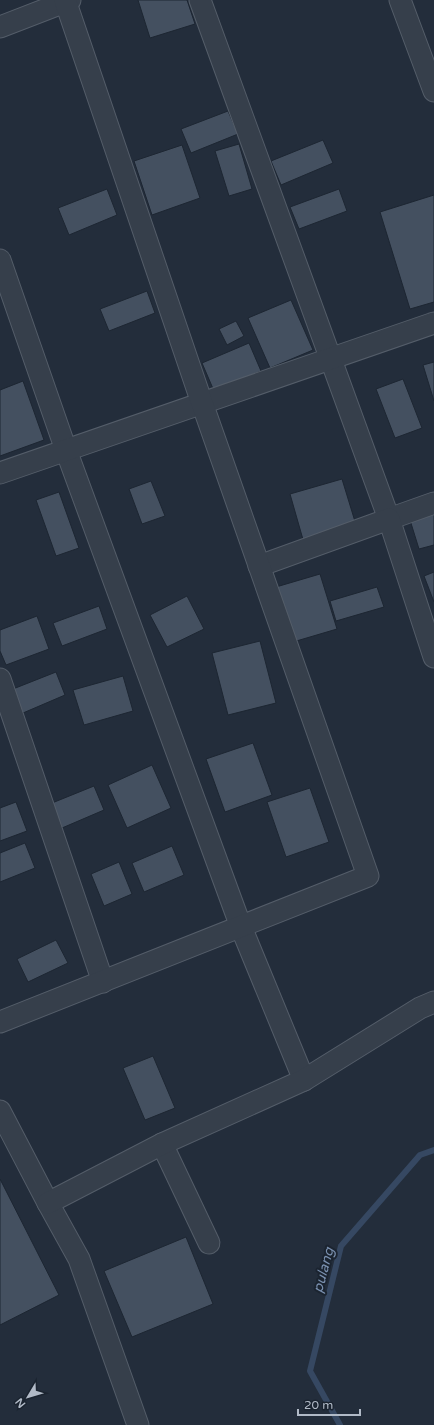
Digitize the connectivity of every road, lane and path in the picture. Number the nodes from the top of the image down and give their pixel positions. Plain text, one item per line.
1 (67, 0) edge
2 (200, 0) edge
3 (400, 0) edge
4 (0, 27) edge
5 (434, 91) edge
6 (0, 260) edge
7 (434, 323) edge
8 (330, 359) junction
9 (202, 403) junction
10 (66, 450) junction
11 (0, 473) edge
12 (434, 503) edge
13 (389, 519) junction
14 (259, 566) junction
15 (434, 657) edge
16 (0, 679) edge
17 (241, 927) junction
18 (103, 982) junction
19 (434, 1002) edge
20 (0, 1022) edge
21 (304, 1080) junction
22 (0, 1111) edge
23 (162, 1144) junction
24 (48, 1203) junction
25 (209, 1243) dead end
26 (138, 1425) edge

1 - 4 street
1 - 9 street
2 - 8 street
3 - 5 street
6 - 10 street
7 - 8 street
8 - 9 street
8 - 13 street
9 - 10 street
9 - 14 street
10 - 11 street
10 - 17 street
12 - 13 street
13 - 14 street
13 - 15 street
14 - 17 street
16 - 18 street
17 - 18 street
17 - 21 street
18 - 20 street
19 - 21 street
21 - 23 street
22 - 24 street
23 - 24 street
23 - 25 street
24 - 26 street

